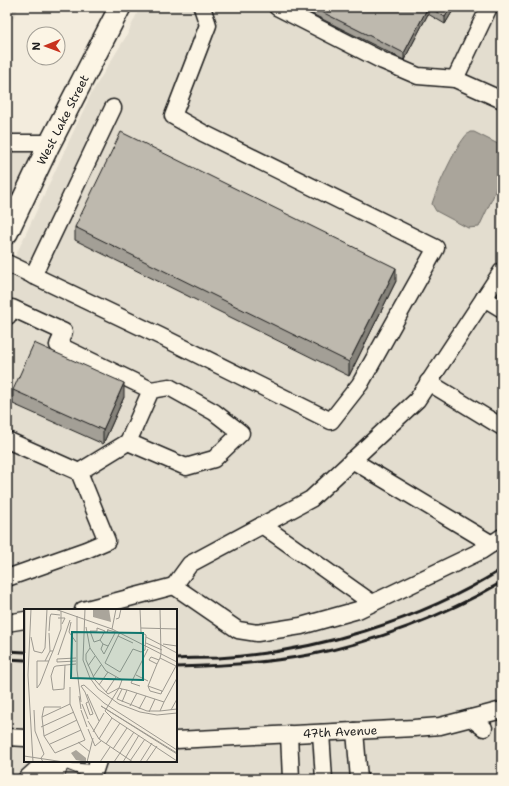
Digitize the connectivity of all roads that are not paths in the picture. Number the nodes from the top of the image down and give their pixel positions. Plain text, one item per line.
1 (120, 7) edge
2 (202, 7) edge
3 (277, 7) edge
4 (489, 7) edge
5 (456, 79) junction
6 (502, 100) edge
7 (113, 108) dead end
8 (7, 143) edge
9 (50, 144) junction
10 (7, 233) edge
11 (7, 263) edge
12 (502, 271) edge
13 (33, 276) junction
14 (484, 298) junction
15 (502, 309) edge
16 (7, 317) edge
17 (428, 382) junction
18 (151, 390) junction
19 (502, 427) edge
20 (7, 440) edge
21 (128, 442) junction
22 (352, 460) junction
23 (80, 472) junction
24 (262, 525) junction
25 (497, 541) edge
26 (7, 578) edge
27 (174, 586) junction
28 (372, 603) junction
29 (87, 609) edge
30 (24, 620) edge
31 (7, 623) edge
32 (502, 710) edge
33 (472, 718) junction
34 (484, 728) dead end
35 (354, 731) junction
36 (321, 733) junction
37 (289, 734) junction
38 (7, 737) edge
39 (24, 738) edge
40 (177, 740) edge
41 (98, 762) edge
42 (26, 779) edge
43 (291, 779) edge
44 (324, 779) edge
45 (359, 779) edge

1 - 9 main road, West Lake Street
2 - 13 street
3 - 5 street
4 - 5 street
5 - 6 street
7 - 13 street
8 - 9 street
9 - 10 main road, West Lake Street
11 - 13 street
12 - 14 street
14 - 15 street
14 - 17 street
16 - 18 street
17 - 19 street
17 - 22 street
18 - 21 street
18 - 21 street
20 - 23 street
21 - 23 street
22 - 24 street
22 - 25 street
23 - 26 street
24 - 27 street
24 - 28 street
25 - 28 street
27 - 28 street
27 - 29 street
30 - 31 street
32 - 33 street, 47th Avenue
33 - 34 street
33 - 35 street, 47th Avenue
35 - 36 street, 47th Avenue
35 - 45 street
36 - 37 street, 47th Avenue
36 - 44 street
37 - 40 street, 47th Avenue
37 - 43 street
38 - 39 street
41 - 42 street

